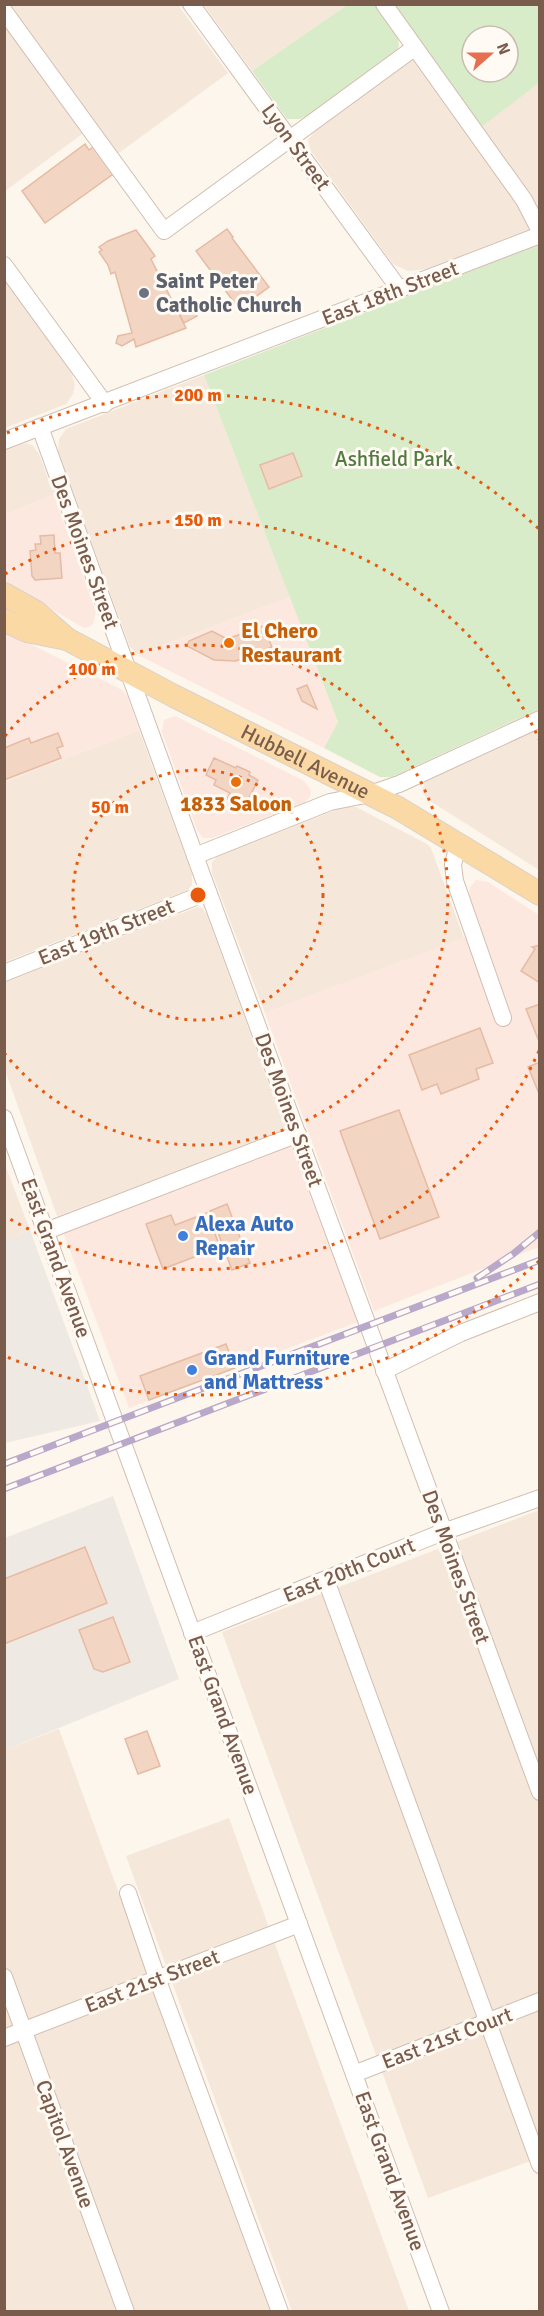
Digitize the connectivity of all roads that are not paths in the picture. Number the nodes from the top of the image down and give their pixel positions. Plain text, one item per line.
1 (191, 4) edge
2 (384, 4) edge
3 (4, 11) edge
4 (414, 48) junction
5 (289, 138) junction
6 (540, 233) edge
7 (4, 265) edge
8 (400, 290) junction
9 (105, 404) junction
10 (40, 427) junction
11 (4, 441) edge
12 (4, 594) edge
13 (4, 620) edge
14 (67, 639) junction
15 (128, 672) junction
16 (540, 719) edge
17 (370, 794) junction
18 (458, 843) junction
19 (195, 856) junction
20 (208, 892) junction
21 (540, 894) edge
22 (4, 973) edge
23 (503, 1018) dead end
24 (4, 1118) edge
25 (298, 1134) junction
26 (46, 1231) junction
27 (540, 1302) edge
28 (384, 1371) junction
29 (540, 1498) edge
30 (443, 1532) junction
31 (326, 1580) junction
32 (192, 1633) junction
33 (540, 1792) edge
34 (128, 1893) dead end
35 (299, 1924) junction
36 (4, 1977) edge
37 (157, 1978) junction
38 (540, 2001) edge
39 (487, 2022) junction
40 (24, 2031) junction
41 (4, 2038) edge
42 (354, 2074) junction
43 (540, 2165) edge
44 (126, 2312) edge
45 (280, 2312) edge
46 (441, 2312) edge

1 - 5 street, Lyon Street
2 - 4 street
3 - 5 street
4 - 5 street
4 - 6 street
5 - 8 street, Lyon Street
6 - 8 street, East 18th Street
7 - 9 street
8 - 9 street, East 18th Street
9 - 10 street, East 18th Street
10 - 11 street, East 18th Street
10 - 15 street, Des Moines Street
12 - 14 main road, Hubbell Avenue
13 - 14 main road, Hubbell Avenue
14 - 15 main road, Hubbell Avenue
15 - 17 main road, Hubbell Avenue
15 - 19 street, Des Moines Street
16 - 17 street
17 - 18 main road, Hubbell Avenue
17 - 19 street
18 - 21 main road, Hubbell Avenue
18 - 23 street
19 - 20 street, Des Moines Street
20 - 22 street, East 19th Street
20 - 25 street, Des Moines Street
24 - 26 street, East Grand Avenue
25 - 26 street
25 - 28 street, Des Moines Street
26 - 32 street, East Grand Avenue
27 - 28 street
28 - 30 street, Des Moines Street
29 - 30 street, East 20th Court
30 - 31 street, East 20th Court
30 - 33 street, Des Moines Street
31 - 32 street, East 20th Court
31 - 39 street
32 - 35 street, East Grand Avenue
34 - 37 street
35 - 37 street, East 21st Street
35 - 42 street, East Grand Avenue
36 - 40 street, Capitol Avenue
37 - 40 street, East 21st Street
37 - 45 street
38 - 39 street, East 21st Court
39 - 42 street, East 21st Court
39 - 43 street
40 - 41 street, East 21st Street
40 - 44 street, Capitol Avenue
42 - 46 street, East Grand Avenue

